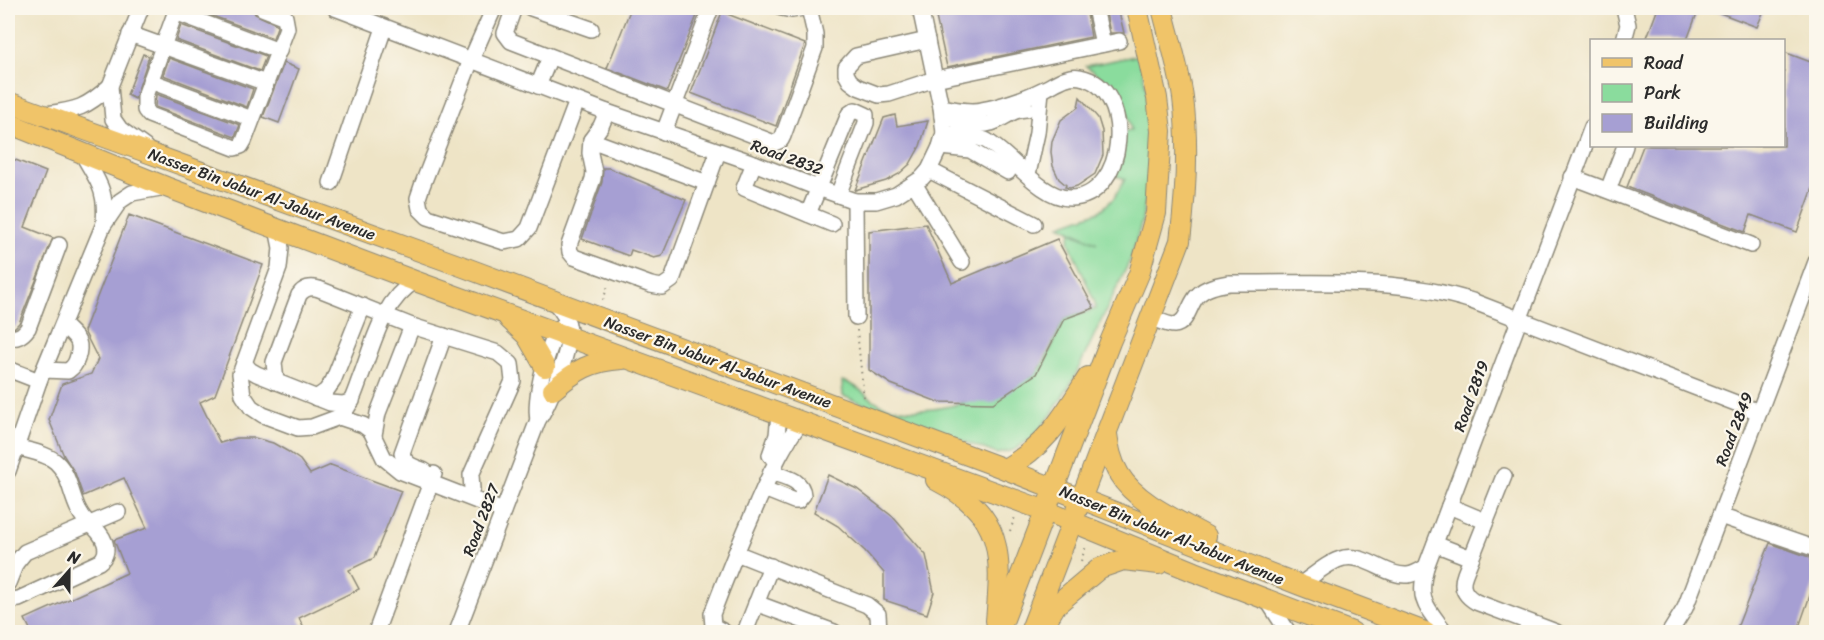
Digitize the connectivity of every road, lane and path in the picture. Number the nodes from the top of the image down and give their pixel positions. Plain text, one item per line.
1 (141, 8) edge
2 (262, 8) edge
3 (335, 8) edge
4 (494, 8) edge
5 (514, 8) edge
6 (531, 8) edge
7 (711, 8) edge
8 (782, 8) edge
9 (803, 8) edge
10 (809, 8) edge
11 (920, 8) edge
12 (1095, 8) edge
13 (1137, 8) edge
14 (1162, 8) edge
15 (1624, 8) edge
16 (176, 10) edge
17 (384, 28) junction
18 (591, 28) dead end
19 (130, 34) junction
20 (1624, 39) edge
21 (927, 40) junction
22 (1119, 41) dead end
23 (1103, 44) junction
24 (163, 46) junction
25 (279, 51) junction
26 (550, 57) junction
27 (471, 60) junction
28 (935, 79) junction
29 (150, 81) junction
30 (266, 83) junction
31 (110, 86) junction
32 (538, 86) junction
33 (1041, 91) junction
34 (577, 101) junction
35 (8, 102) edge
36 (674, 104) junction
37 (1027, 109) dead end
38 (605, 112) junction
39 (942, 112) junction
40 (41, 115) junction
41 (252, 119) junction
42 (8, 123) edge
43 (664, 132) junction
44 (1590, 132) edge
45 (594, 135) junction
46 (942, 140) junction
47 (1625, 147) edge
48 (81, 151) junction
49 (718, 152) junction
50 (157, 156) junction
51 (754, 163) junction
52 (929, 170) junction
53 (1008, 172) dead end
54 (1028, 174) junction
55 (1572, 177) junction
56 (332, 183) dead end
57 (707, 183) junction
58 (915, 185) junction
59 (166, 187) junction
60 (819, 188) junction
61 (1608, 190) junction
62 (838, 195) junction
63 (855, 201) junction
64 (808, 214) junction
65 (832, 224) dead end
66 (1034, 224) dead end
67 (103, 226) junction
68 (277, 228) junction
69 (59, 245) dead end
70 (1751, 245) dead end
71 (962, 262) dead end
72 (1816, 262) edge
73 (415, 281) junction
74 (554, 302) junction
75 (363, 306) junction
76 (500, 312) junction
77 (384, 315) junction
78 (590, 315) junction
79 (856, 317) joint
80 (1151, 318) junction
81 (1519, 319) junction
82 (63, 325) junction
83 (412, 326) junction
84 (564, 331) junction
85 (444, 336) junction
86 (9, 341) edge
87 (1110, 342) junction
88 (624, 358) junction
89 (244, 363) junction
90 (545, 366) junction
91 (8, 369) edge
92 (42, 376) junction
93 (276, 382) junction
94 (553, 390) junction
95 (316, 398) junction
96 (352, 401) junction
97 (1759, 412) junction
98 (779, 414) junction
99 (339, 417) junction
100 (866, 417) junction
101 (538, 420) junction
102 (801, 422) junction
103 (1107, 434) junction
104 (374, 435) junction
105 (16, 447) junction
106 (880, 451) junction
107 (1005, 468) junction
108 (8, 471) edge
109 (771, 472) junction
110 (1504, 476) dead end
111 (432, 479) junction
112 (1054, 488) junction
113 (472, 489) junction
114 (764, 489) junction
115 (1082, 499) junction
116 (505, 506) junction
117 (1449, 506) junction
118 (1046, 511) junction
119 (118, 512) dead end
120 (751, 514) junction
121 (1720, 516) junction
122 (1485, 521) junction
123 (1073, 522) junction
124 (90, 524) junction
125 (1435, 544) junction
126 (1816, 549) edge
127 (736, 552) junction
128 (1471, 558) junction
129 (771, 566) junction
130 (1257, 567) junction
131 (1426, 567) junction
132 (1195, 572) junction
133 (1300, 585) junction
134 (8, 595) edge
135 (1266, 598) junction
136 (756, 603) junction
137 (1685, 609) junction
138 (376, 633) edge
139 (457, 633) edge
140 (724, 633) edge
141 (745, 633) edge
142 (834, 633) edge
143 (879, 633) edge
144 (997, 633) edge
145 (1029, 633) edge
146 (1040, 633) edge
147 (1288, 633) edge
148 (1352, 633) edge
149 (1425, 633) edge
150 (1444, 633) edge
151 (1556, 633) edge
152 (1670, 633) edge
153 (1682, 633) edge

1 - 19 street
2 - 25 street
3 - 17 street, Road 2832
4 - 27 street
5 - 26 street
6 - 18 street
7 - 36 street
8 - 9 street
10 - 36 street
11 - 21 street
12 - 23 street
13 - 87 main road
14 - 80 main road
15 - 20 street
16 - 24 street
16 - 25 street
17 - 27 street, Road 2832
17 - 56 street
19 - 24 street
19 - 31 street
21 - 28 street
21 - 28 street
22 - 23 street
23 - 28 street
24 - 29 street
24 - 30 street
25 - 30 street
26 - 32 street
26 - 36 street
27 - 32 street, Road 2832
27 - 34 street
28 - 39 street
29 - 41 street
29 - 41 street
30 - 41 street
31 - 40 street
31 - 50 street
32 - 34 street, Road 2832
33 - 39 street
33 - 54 street
33 - 54 street
34 - 38 street, Road 2832
35 - 40 main road, Nasser Bin Jabur Al-Jabur Avenue
36 - 43 street
37 - 39 street
38 - 43 street, Road 2832
38 - 45 street
39 - 46 street
40 - 50 main road, Nasser Bin Jabur Al-Jabur Avenue
42 - 48 main road, Nasser Bin Jabur Al-Jabur Avenue
43 - 49 street, Road 2832
44 - 55 street, Road 2819
45 - 57 street
45 - 57 street
46 - 52 street, Road 2832
46 - 53 street
46 - 54 street
47 - 61 street
48 - 59 main road, Nasser Bin Jabur Al-Jabur Avenue
48 - 67 street
49 - 51 street, Road 2832
49 - 57 street
50 - 74 main road, Nasser Bin Jabur Al-Jabur Avenue
51 - 60 street, Road 2832
51 - 64 street
52 - 58 street, Road 2832
52 - 66 street
55 - 61 street
55 - 81 street, Road 2819
58 - 63 street, Road 2832
58 - 71 street
59 - 67 street
59 - 68 main road, Nasser Bin Jabur Al-Jabur Avenue
60 - 62 street, Road 2832
60 - 62 street
60 - 64 street
61 - 70 street
62 - 63 street, Road 2832
63 - 79 street
64 - 65 street
67 - 82 street
68 - 73 main road, Nasser Bin Jabur Al-Jabur Avenue
68 - 89 street
69 - 86 street
72 - 97 street, Road 2849
73 - 76 main road, Nasser Bin Jabur Al-Jabur Avenue
73 - 77 street
74 - 78 main road, Nasser Bin Jabur Al-Jabur Avenue
74 - 84 street
75 - 77 street
75 - 93 street
75 - 95 street
76 - 84 main road, Nasser Bin Jabur Al-Jabur Avenue
76 - 90 main road
77 - 83 street
77 - 96 street
78 - 84 street
78 - 100 main road, Nasser Bin Jabur Al-Jabur Avenue
79 - 100 path
80 - 81 street
80 - 103 main road
81 - 97 street
81 - 117 street, Road 2819
82 - 92 street
82 - 92 street
83 - 85 street
83 - 104 street
84 - 88 main road, Nasser Bin Jabur Al-Jabur Avenue
84 - 90 street, Road 2827
84 - 94 street, Road 2827
85 - 111 street
85 - 113 street
87 - 107 main road
87 - 112 main road
88 - 94 main road
88 - 98 main road, Nasser Bin Jabur Al-Jabur Avenue
89 - 93 street
89 - 99 street
90 - 101 street, Road 2827
91 - 92 street
92 - 105 street
93 - 95 street
94 - 101 street, Road 2827
95 - 96 street
96 - 99 street
97 - 121 street, Road 2849
98 - 102 main road, Nasser Bin Jabur Al-Jabur Avenue
98 - 120 street
99 - 104 street
100 - 107 main road, Nasser Bin Jabur Al-Jabur Avenue
101 - 116 street, Road 2827
102 - 106 main road, Nasser Bin Jabur Al-Jabur Avenue
102 - 109 street
103 - 115 main road
103 - 130 main road
104 - 111 street
105 - 108 street
105 - 124 street
106 - 118 main road, Nasser Bin Jabur Al-Jabur Avenue
106 - 144 main road
107 - 112 main road, Nasser Bin Jabur Al-Jabur Avenue
109 - 114 street
109 - 114 street
110 - 122 street
111 - 113 street
111 - 116 street
111 - 138 street
112 - 115 main road, Nasser Bin Jabur Al-Jabur Avenue
112 - 118 main road
113 - 116 street
114 - 120 street
115 - 123 main road
115 - 130 main road, Nasser Bin Jabur Al-Jabur Avenue
116 - 139 street, Road 2827
117 - 122 street
117 - 125 street, Road 2819
118 - 123 main road, Nasser Bin Jabur Al-Jabur Avenue
118 - 144 main road
119 - 124 street
120 - 127 street
121 - 126 street
121 - 137 street, Road 2849
122 - 128 street
123 - 132 main road, Nasser Bin Jabur Al-Jabur Avenue
123 - 145 main road
124 - 134 street
124 - 134 street
125 - 128 street
125 - 131 street, Road 2819
127 - 129 street
127 - 140 street
128 - 151 street
129 - 136 street
129 - 143 street
130 - 133 main road, Nasser Bin Jabur Al-Jabur Avenue
131 - 133 street
131 - 150 street, Road 2819
132 - 135 main road, Nasser Bin Jabur Al-Jabur Avenue
132 - 146 main road
133 - 149 main road, Nasser Bin Jabur Al-Jabur Avenue
135 - 147 street
135 - 148 main road, Nasser Bin Jabur Al-Jabur Avenue
136 - 141 street
136 - 142 street
137 - 152 street, Road 2849
137 - 153 street, Road 2849

